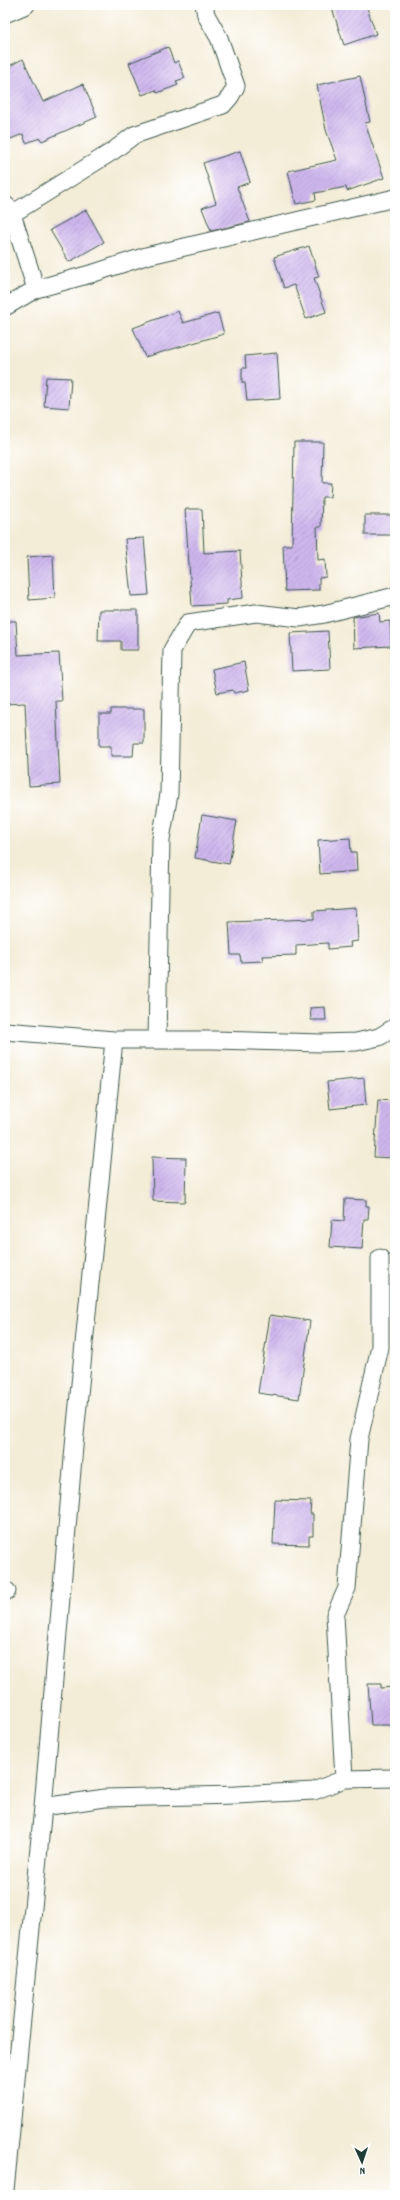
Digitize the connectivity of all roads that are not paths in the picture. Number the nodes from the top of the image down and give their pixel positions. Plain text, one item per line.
1 (26, 5) edge
2 (204, 5) edge
3 (5, 14) edge
4 (395, 198) edge
5 (8, 209) edge
6 (36, 289) junction
7 (5, 307) edge
8 (395, 596) edge
9 (395, 1027) edge
10 (5, 1031) edge
11 (114, 1040) junction
12 (157, 1040) junction
13 (380, 1258) dead end
14 (395, 1778) edge
15 (344, 1779) junction
16 (43, 1807) junction
17 (5, 2190) edge

1 - 3 street
2 - 5 street
4 - 6 street
5 - 6 street
6 - 7 street
8 - 12 street
9 - 12 street
10 - 11 street
11 - 12 street
11 - 16 street
13 - 15 street
14 - 15 street
15 - 16 street
16 - 17 street

